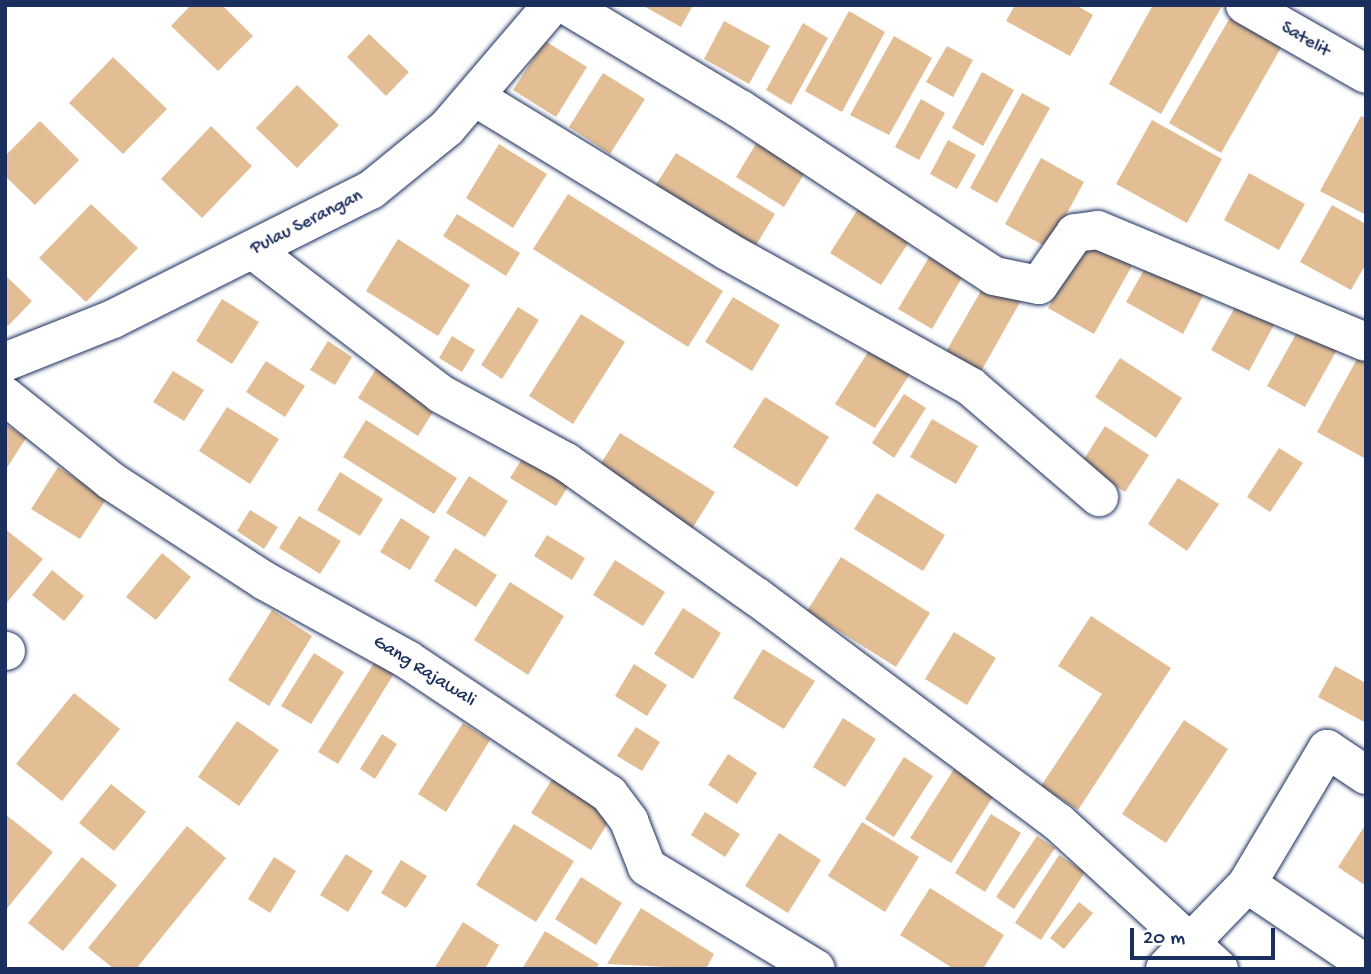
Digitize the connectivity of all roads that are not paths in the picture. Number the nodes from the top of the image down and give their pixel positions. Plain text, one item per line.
1 (552, 5) edge
2 (566, 5) edge
3 (1245, 5) edge
4 (1366, 74) edge
5 (475, 97) junction
6 (254, 251) junction
7 (1366, 342) edge
8 (5, 362) edge
9 (5, 396) edge
10 (1099, 498) dead end
11 (1366, 775) edge
12 (1247, 884) junction
13 (1207, 957) edge
14 (1366, 964) edge
15 (816, 969) edge
16 (1165, 969) edge

1 - 5 street, Pulau Serangan
2 - 7 street
3 - 4 street, Satelit
5 - 6 street, Pulau Serangan
5 - 10 street
6 - 8 street, Pulau Serangan
6 - 13 street
9 - 15 street, Gang Rajawali
11 - 12 street
12 - 13 street
12 - 14 street
13 - 16 street

